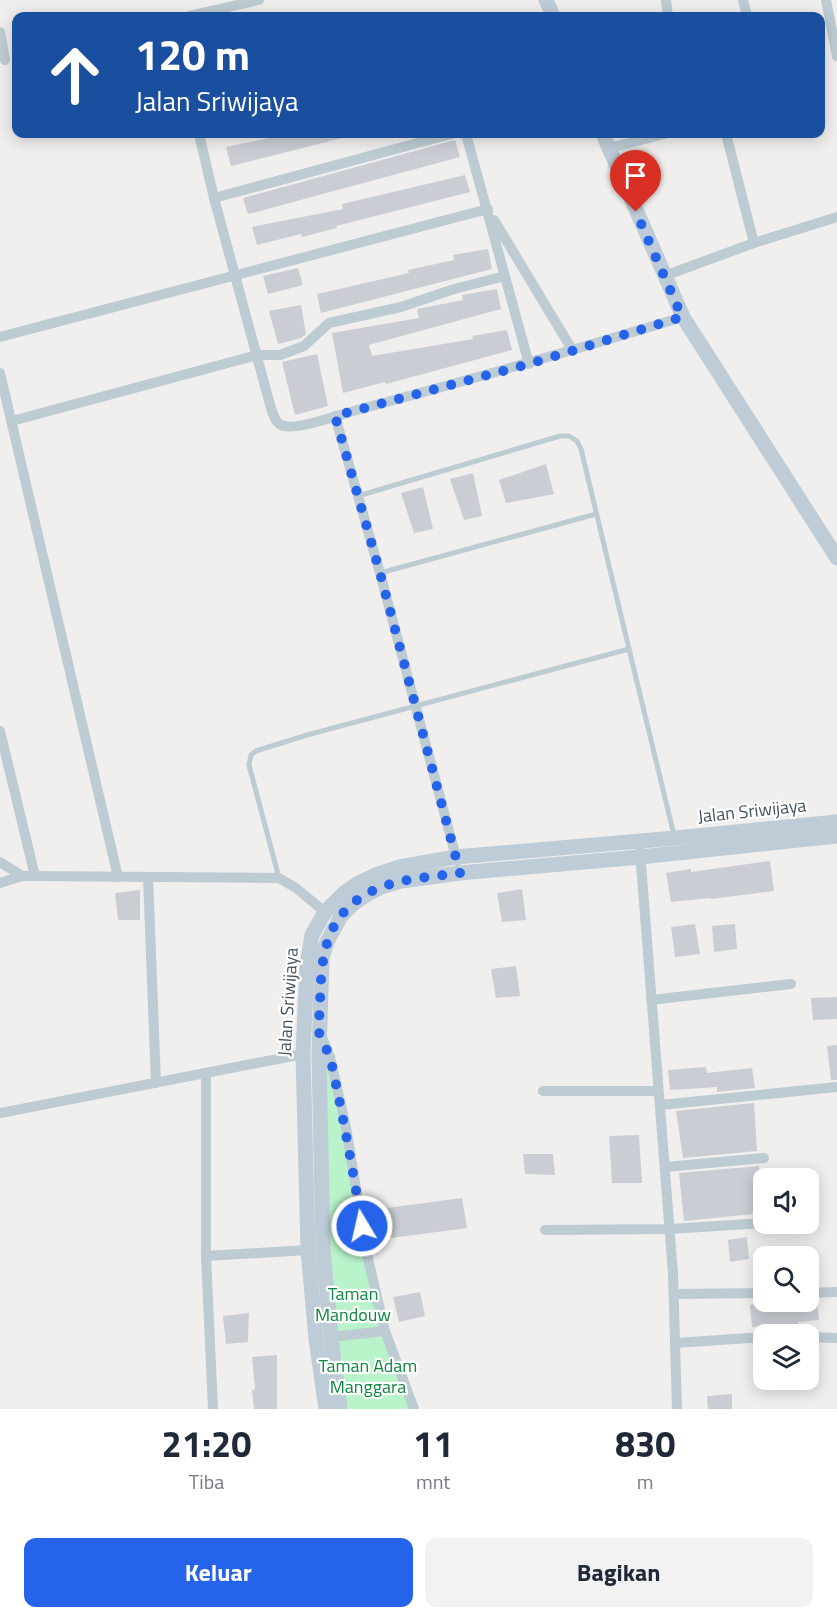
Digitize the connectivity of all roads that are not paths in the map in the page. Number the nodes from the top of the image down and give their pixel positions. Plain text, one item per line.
1 (259, 0) edge
2 (826, 0) edge
3 (206, 12) edge
4 (0, 32) edge
5 (837, 56) edge
6 (2, 60) edge
7 (200, 138) edge
8 (436, 138) edge
9 (467, 138) edge
10 (605, 138) edge
11 (638, 138) edge
12 (727, 138) edge
13 (609, 148) junction
14 (214, 198) junction
15 (488, 209) junction
16 (837, 217) edge
17 (754, 243) junction
18 (236, 276) junction
19 (505, 276) junction
20 (664, 276) junction
21 (682, 317) junction
22 (0, 337) edge
23 (573, 351) junction
24 (257, 355) junction
25 (529, 364) junction
26 (0, 373) edge
27 (335, 416) junction
28 (12, 421) junction
29 (356, 496) junction
30 (596, 514) junction
31 (837, 558) edge
32 (380, 573) junction
33 (629, 649) junction
34 (415, 707) junction
35 (0, 731) edge
36 (837, 822) edge
37 (789, 834) junction
38 (837, 836) edge
39 (675, 838) junction
40 (639, 842) junction
41 (456, 857) junction
42 (640, 857) junction
43 (0, 862) edge
44 (460, 873) junction
45 (22, 876) junction
46 (35, 876) junction
47 (118, 877) junction
48 (148, 877) junction
49 (279, 878) junction
50 (0, 883) edge
51 (325, 912) junction
52 (791, 984) dead end
53 (651, 1000) junction
54 (319, 1032) junction
55 (303, 1054) junction
56 (206, 1073) junction
57 (156, 1083) junction
58 (837, 1087) edge
59 (543, 1091) dead end
60 (658, 1091) junction
61 (660, 1105) junction
62 (0, 1113) edge
63 (764, 1158) dead end
64 (664, 1167) junction
65 (753, 1224) edge
66 (669, 1229) junction
67 (545, 1230) dead end
68 (308, 1250) junction
69 (206, 1256) junction
70 (837, 1292) edge
71 (753, 1293) edge
72 (819, 1293) edge
73 (674, 1294) junction
74 (385, 1331) junction
75 (331, 1337) junction
76 (819, 1337) edge
77 (753, 1338) edge
78 (837, 1338) edge
79 (675, 1343) junction
80 (213, 1409) edge
81 (326, 1409) edge
82 (340, 1409) edge
83 (414, 1409) edge
84 (677, 1409) edge

1 - 3 street
2 - 5 street
4 - 6 street
7 - 14 street
8 - 14 street
9 - 15 street
10 - 13 main road
11 - 13 street
12 - 17 street
13 - 20 main road
14 - 18 street
15 - 18 street
15 - 19 street
15 - 23 street
16 - 17 street
17 - 20 street
18 - 22 street
18 - 24 street
19 - 24 street
19 - 25 street
20 - 21 main road
21 - 23 street
21 - 31 main road
23 - 25 street
24 - 27 street
24 - 28 street
25 - 27 street
26 - 28 street
27 - 29 street
28 - 47 street
29 - 30 lane
29 - 32 street
30 - 32 lane
30 - 33 lane
32 - 34 street
33 - 34 lane
33 - 39 lane
34 - 41 street
34 - 49 lane
35 - 46 street
36 - 37 main road, Jalan Sriwijaya
37 - 38 main road, Jalan Sriwijaya
37 - 39 main road, Jalan Sriwijaya
37 - 42 main road, Jalan Sriwijaya
39 - 40 main road, Jalan Sriwijaya
40 - 41 main road, Jalan Sriwijaya
40 - 42 street
41 - 44 street
41 - 51 main road, Jalan Sriwijaya
42 - 44 main road, Jalan Sriwijaya
42 - 53 street
43 - 45 street
44 - 54 main road, Jalan Sriwijaya
45 - 46 street
45 - 50 street
46 - 47 street
47 - 48 street
48 - 49 street
48 - 57 street
49 - 51 street
51 - 55 main road, Jalan Sriwijaya
52 - 53 street
53 - 60 street
54 - 74 street
54 - 75 main road, Jalan Sriwijaya
55 - 56 street
55 - 68 main road, Jalan Sriwijaya
56 - 57 street
56 - 69 street
57 - 62 street
58 - 61 street
59 - 60 street
60 - 61 street
61 - 64 street
63 - 64 street
64 - 66 street
65 - 66 street
66 - 67 street
66 - 73 street
68 - 69 street
68 - 81 main road, Jalan Sriwijaya
69 - 80 street
70 - 72 street
71 - 73 street
73 - 79 street
74 - 75 street
74 - 83 street
75 - 82 main road, Jalan Sriwijaya
76 - 78 street
77 - 79 street
79 - 84 street

